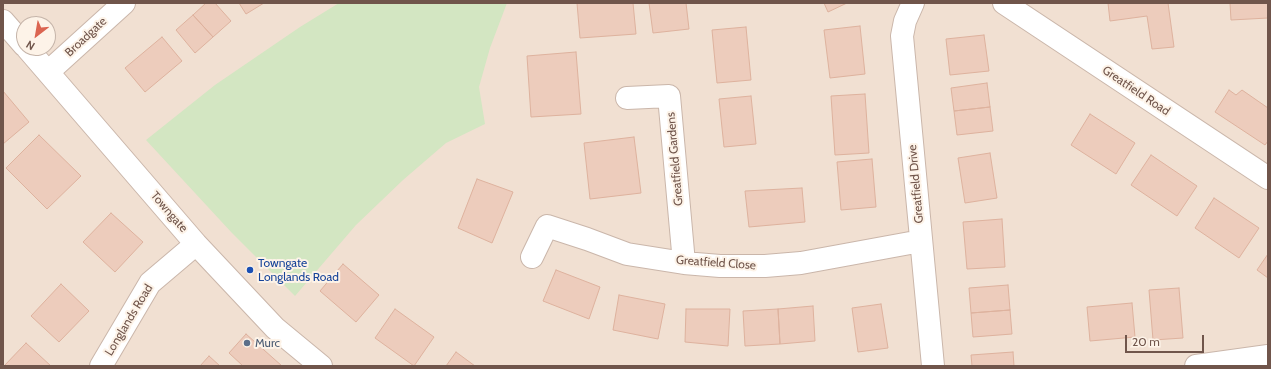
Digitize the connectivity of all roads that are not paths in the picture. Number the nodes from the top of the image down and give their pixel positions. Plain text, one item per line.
1 (124, 3) edge
2 (912, 3) edge
3 (1004, 3) edge
4 (3, 20) edge
5 (16, 35) edge
6 (34, 56) edge
7 (48, 72) junction
8 (627, 98) dead end
9 (1268, 178) edge
10 (921, 241) junction
11 (196, 244) junction
12 (532, 257) dead end
13 (684, 263) junction
14 (1268, 356) edge
15 (101, 366) edge
16 (321, 366) edge
17 (933, 366) edge
18 (1196, 366) edge

1 - 7 street, Broadgate
2 - 10 street, Greatfield Drive
3 - 9 street, Greatfield Road
4 - 5 street
6 - 7 street, Towngate
7 - 11 street, Towngate
8 - 13 street, Greatfield Gardens
10 - 13 street, Greatfield Close
10 - 17 street, Greatfield Drive
11 - 15 street, Longlands Road
11 - 16 street, Towngate
12 - 13 street, Greatfield Close
14 - 18 street

